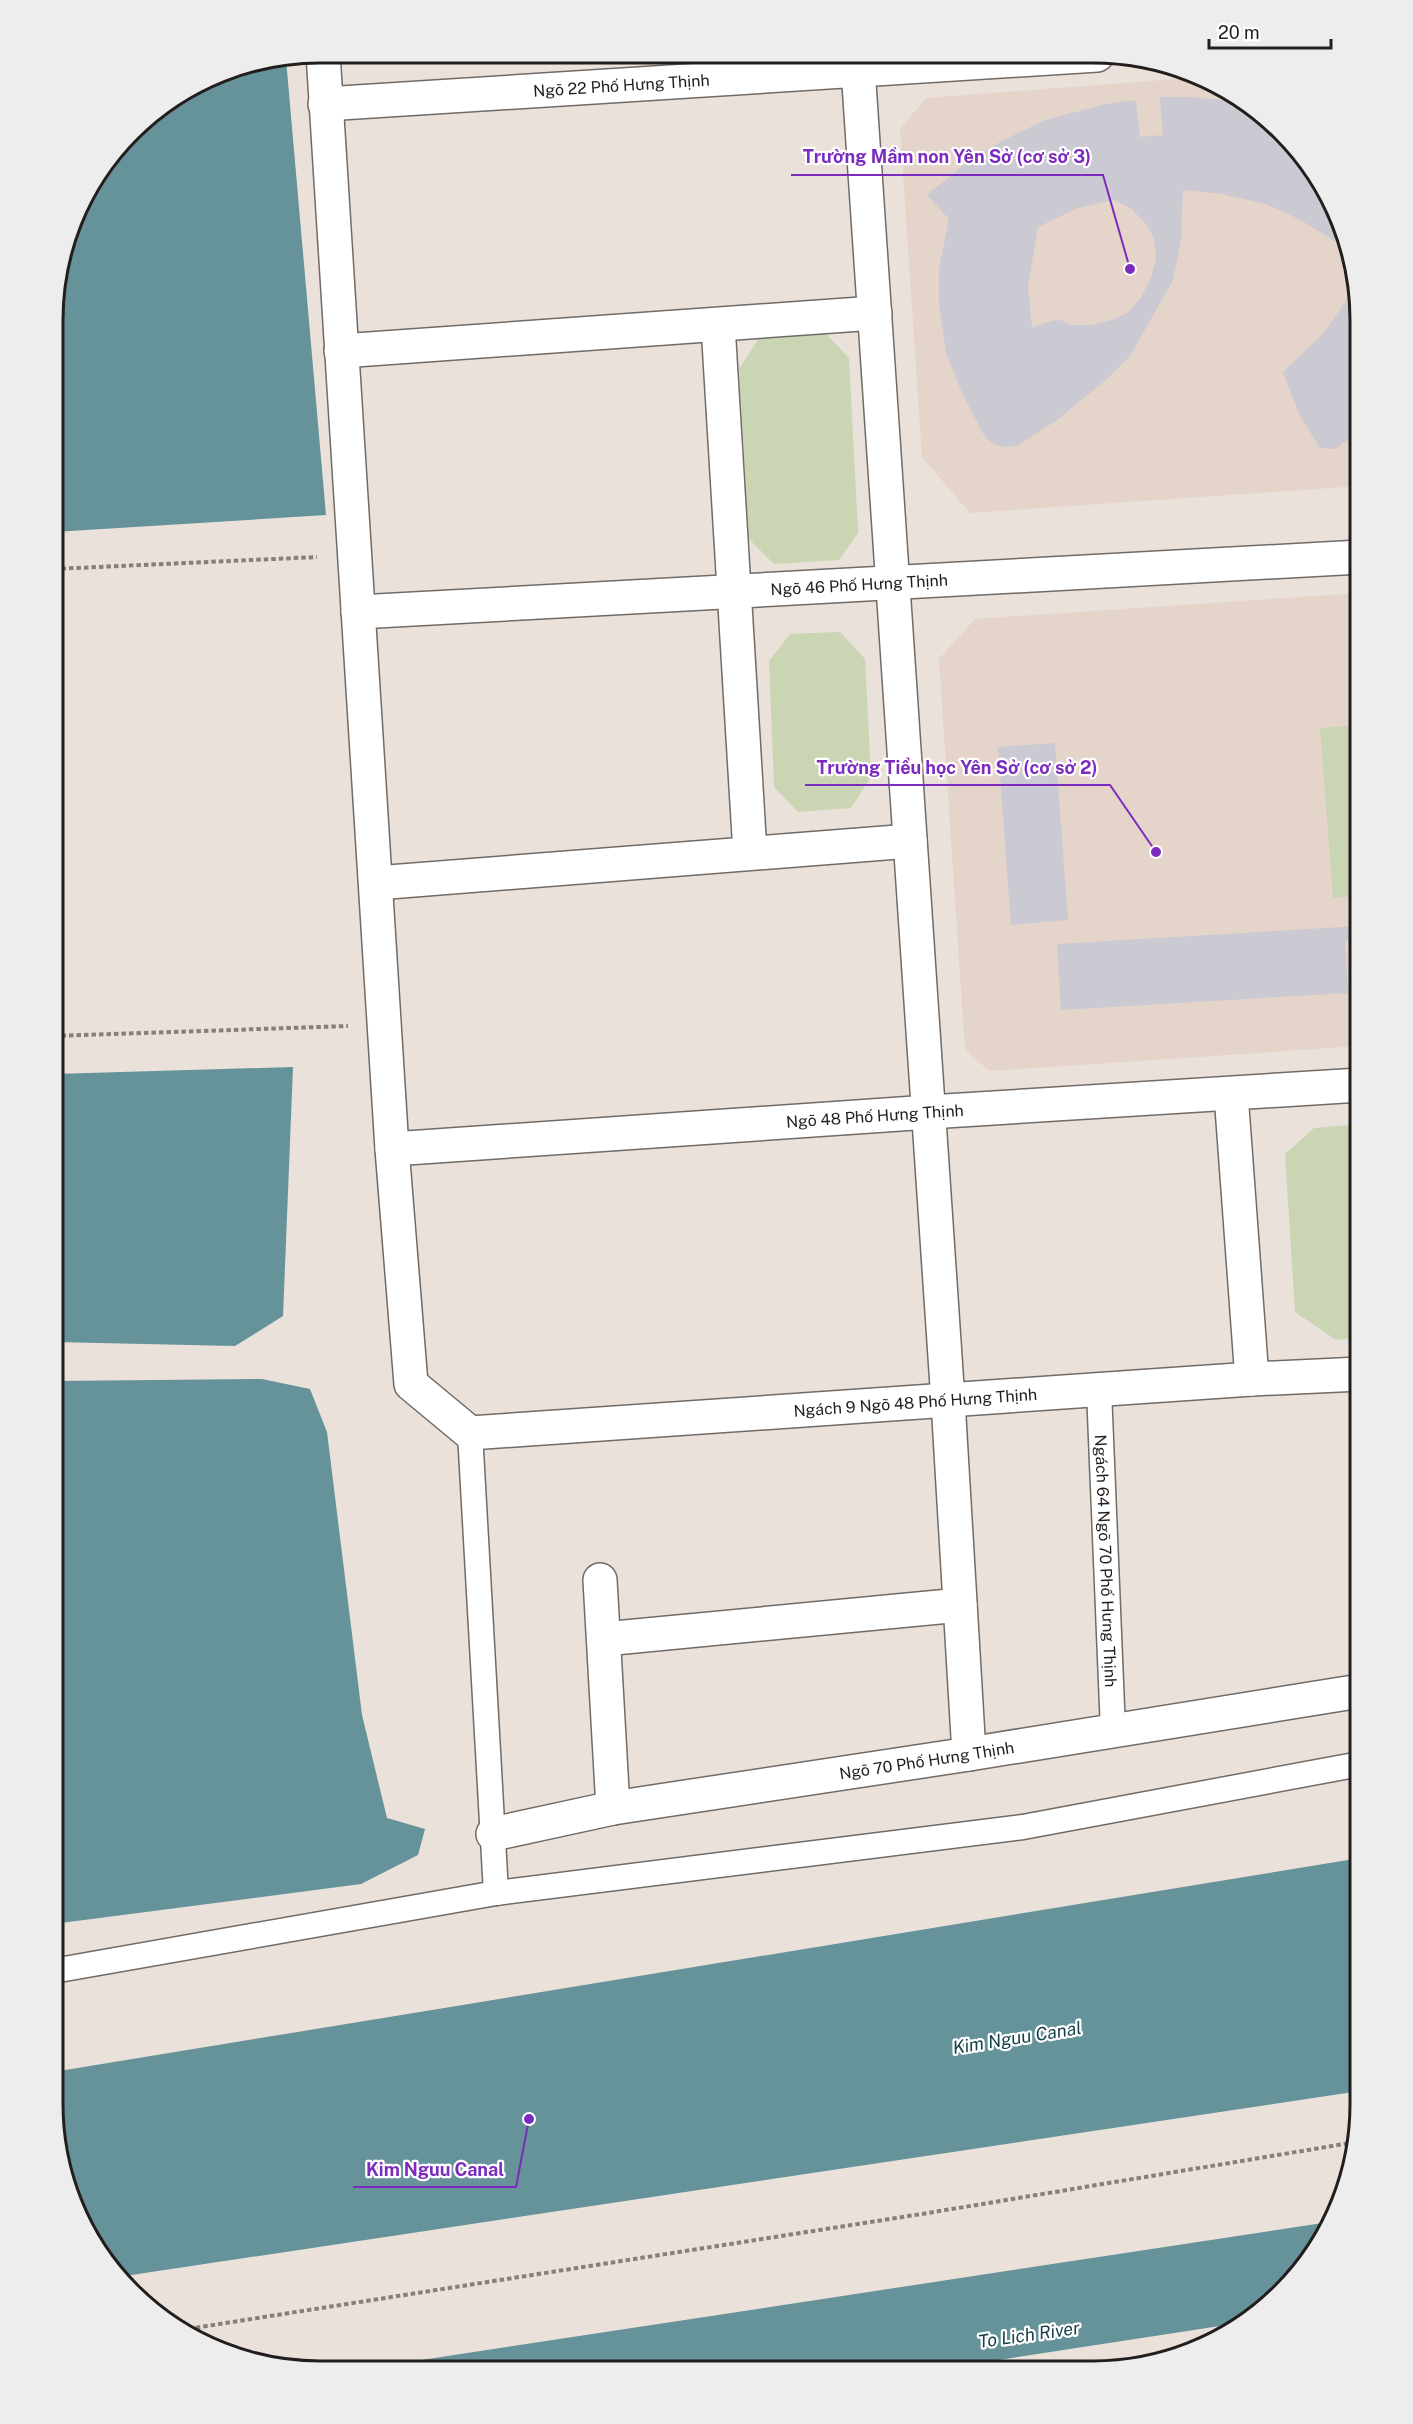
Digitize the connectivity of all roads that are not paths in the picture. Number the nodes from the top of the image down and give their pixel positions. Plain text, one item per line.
1 (323, 63) edge
2 (845, 63) edge
3 (858, 63) edge
4 (325, 104) junction
5 (875, 313) junction
6 (718, 325) junction
7 (341, 351) junction
8 (1350, 558) edge
9 (893, 582) junction
10 (734, 591) junction
11 (358, 612) junction
12 (910, 841) junction
13 (750, 853) junction
14 (376, 883) junction
15 (1350, 1086) edge
16 (1231, 1094) junction
17 (928, 1112) junction
18 (392, 1149) junction
19 (1350, 1374) edge
20 (1252, 1379) junction
21 (1099, 1390) junction
22 (948, 1401) junction
23 (470, 1433) junction
24 (600, 1580) dead end
25 (960, 1605) junction
26 (604, 1639) junction
27 (1350, 1693) edge
28 (1113, 1731) junction
29 (969, 1754) junction
30 (1350, 1766) edge
31 (614, 1808) junction
32 (493, 1834) junction
33 (496, 1893) junction
34 (63, 1969) edge

1 - 4 street
2 - 4 street, Ngõ 22 Phố Hưng Thịnh
3 - 5 street
4 - 7 street
5 - 6 street
5 - 9 street
6 - 7 street
6 - 10 street
7 - 11 street
8 - 9 street, Ngõ 46 Phố Hưng Thịnh
9 - 10 street, Ngõ 46 Phố Hưng Thịnh
9 - 12 street
10 - 11 street, Ngõ 46 Phố Hưng Thịnh
10 - 13 street
11 - 14 street
12 - 13 street
12 - 17 street
13 - 14 street
14 - 18 street
15 - 16 street, Ngõ 48 Phố Hưng Thịnh
16 - 17 street, Ngõ 48 Phố Hưng Thịnh
16 - 20 street
17 - 18 street, Ngõ 48 Phố Hưng Thịnh
17 - 22 street
18 - 23 street
19 - 20 street, Ngách 9 Ngõ 48 Phố Hưng Thịnh
20 - 21 street, Ngách 9 Ngõ 48 Phố Hưng Thịnh
21 - 22 street, Ngách 9 Ngõ 48 Phố Hưng Thịnh
21 - 28 lane, Ngách 64 Ngõ 70 Phố Hưng Thịnh
22 - 23 street, Ngách 9 Ngõ 48 Phố Hưng Thịnh
22 - 25 street
23 - 32 lane
24 - 26 street
25 - 26 street
25 - 29 street
26 - 31 street
27 - 28 street, Ngõ 70 Phố Hưng Thịnh
28 - 29 street, Ngõ 70 Phố Hưng Thịnh
29 - 31 street, Ngõ 70 Phố Hưng Thịnh
30 - 33 lane
31 - 32 street, Ngõ 70 Phố Hưng Thịnh
32 - 33 lane
33 - 34 lane

